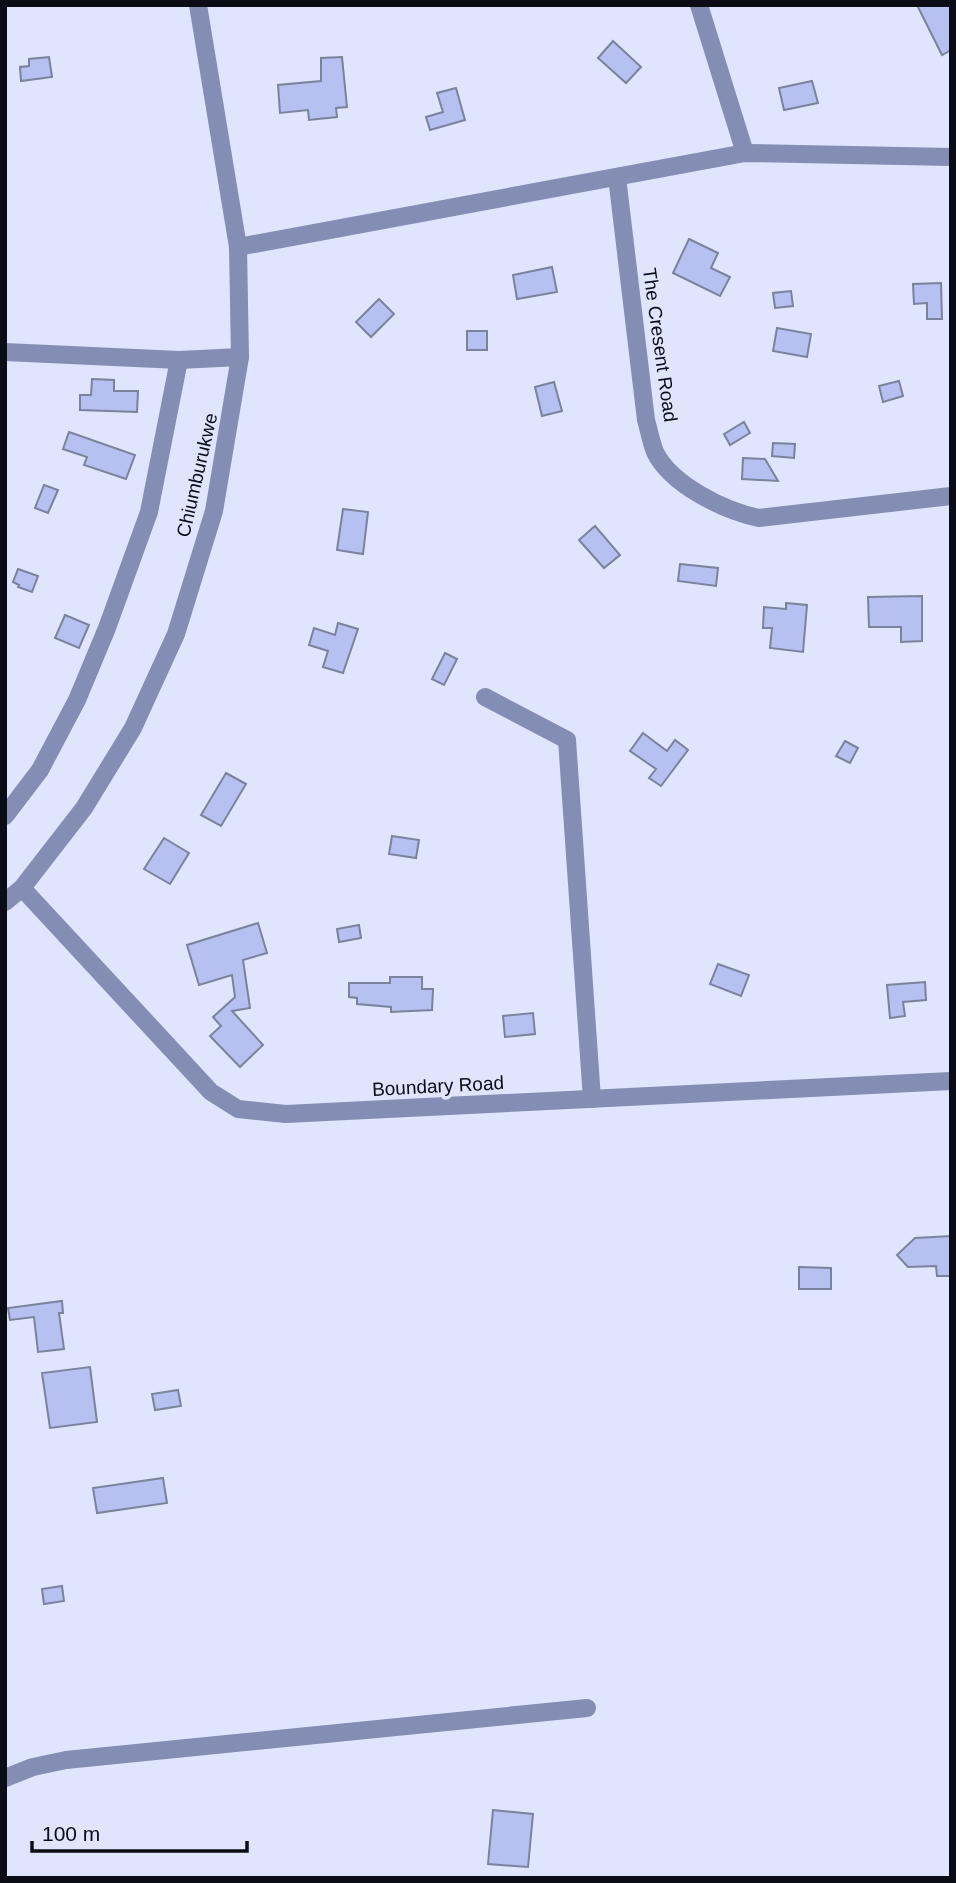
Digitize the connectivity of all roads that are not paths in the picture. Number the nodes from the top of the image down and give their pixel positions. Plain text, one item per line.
1 (198, 5) edge
2 (699, 5) edge
3 (745, 153) junction
4 (951, 157) edge
5 (617, 177) junction
6 (238, 247) junction
7 (5, 352) edge
8 (240, 357) junction
9 (179, 360) junction
10 (951, 496) edge
11 (485, 697) dead end
12 (5, 816) edge
13 (22, 888) junction
14 (5, 902) edge
15 (951, 1082) edge
16 (592, 1099) junction
17 (587, 1707) dead end
18 (5, 1778) edge

1 - 6 street, Chiumburukwe
2 - 3 street
3 - 4 street
3 - 5 street
5 - 6 street
5 - 10 street, The Cresent Road
6 - 8 street, Chiumburukwe
7 - 9 street
8 - 9 street
8 - 13 street, Chiumburukwe
9 - 12 street
11 - 16 street
13 - 14 street, Chiumburukwe
13 - 16 street, Boundary Road
15 - 16 street, Boundary Road
17 - 18 street

